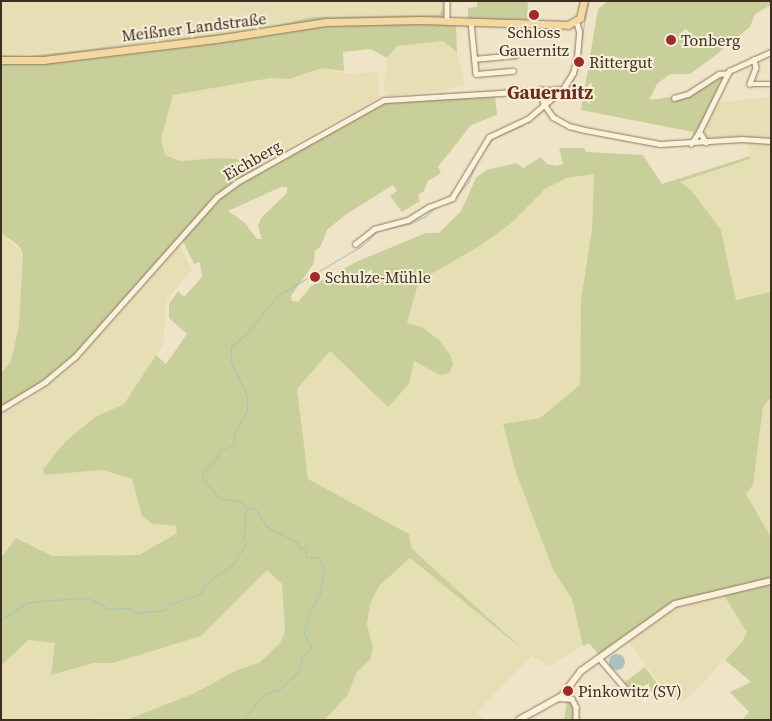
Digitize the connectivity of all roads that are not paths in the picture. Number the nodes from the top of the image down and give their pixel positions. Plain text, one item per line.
1 (447, 1) edge
2 (584, 1) edge
3 (448, 20) junction
4 (471, 22) junction
5 (576, 22) junction
6 (771, 52) edge
7 (516, 55) dead end
8 (474, 59) junction
9 (754, 59) junction
10 (1, 60) edge
11 (513, 71) dead end
12 (728, 73) junction
13 (771, 84) edge
14 (541, 89) junction
15 (562, 89) junction
16 (674, 98) dead end
17 (545, 106) junction
18 (699, 132) junction
19 (771, 141) edge
20 (706, 143) junction
21 (691, 144) junction
22 (355, 244) dead end
23 (1, 409) edge
24 (771, 581) edge
25 (600, 658) junction
26 (630, 694) dead end
27 (569, 695) junction
28 (519, 720) edge
29 (576, 720) edge

1 - 3 street
2 - 5 main road
3 - 4 main road, Meißner Landstraße
3 - 10 main road, Meißner Landstraße
4 - 5 main road, Meißner Landstraße
4 - 8 street
5 - 15 street
6 - 9 street
7 - 8 street
8 - 11 street
9 - 12 street
9 - 13 street
12 - 16 street
12 - 18 street
14 - 15 street, Eichberg
14 - 17 street
14 - 23 street, Eichberg
15 - 17 street
17 - 21 street
17 - 22 street
18 - 20 street
18 - 21 street
19 - 20 street
20 - 21 street
24 - 25 street
25 - 26 street
25 - 27 street
27 - 28 street
27 - 29 street

